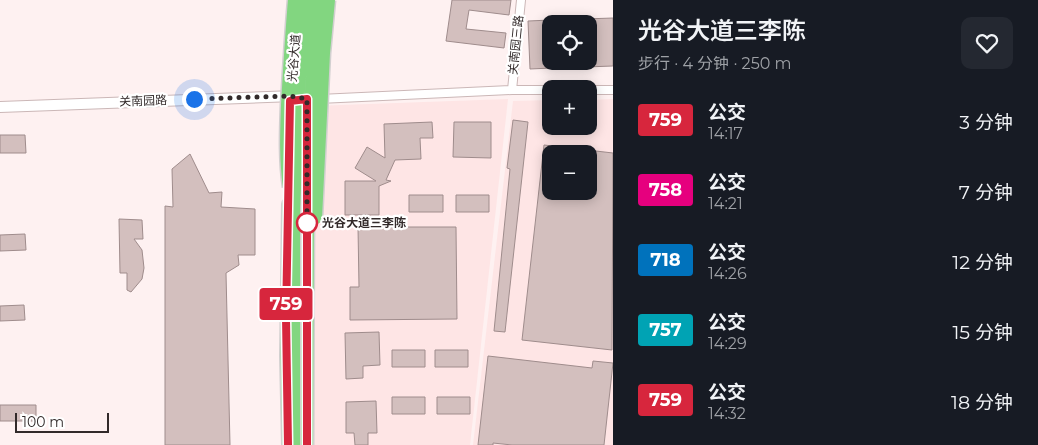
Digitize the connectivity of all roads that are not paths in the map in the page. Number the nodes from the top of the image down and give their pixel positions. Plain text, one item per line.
1 (294, 0) edge
2 (299, 0) edge
3 (306, 0) edge
4 (317, 0) edge
5 (329, 0) edge
6 (521, 0) edge
7 (512, 90) junction
8 (542, 90) edge
9 (597, 90) edge
10 (613, 90) edge
11 (290, 98) junction
12 (307, 99) junction
13 (0, 107) edge
14 (0, 111) edge
15 (294, 218) junction
16 (308, 270) junction
17 (288, 445) edge
18 (294, 445) edge
19 (307, 445) edge

1 - 15 highway, bridge
2 - 11 main road, 光谷大道
3 - 15 highway, bridge
4 - 12 main road, 光谷大道
4 - 16 highway, bridge
5 - 16 highway, bridge
6 - 7 street, 关南园三路
7 - 8 street
7 - 12 street
9 - 10 street
11 - 12 main road, 关南园路
11 - 13 main road, 关南园路
11 - 14 main road, 关南园路
11 - 17 main road, 光谷大道
12 - 19 main road, 光谷大道
15 - 18 highway, bridge
16 - 19 highway, bridge

